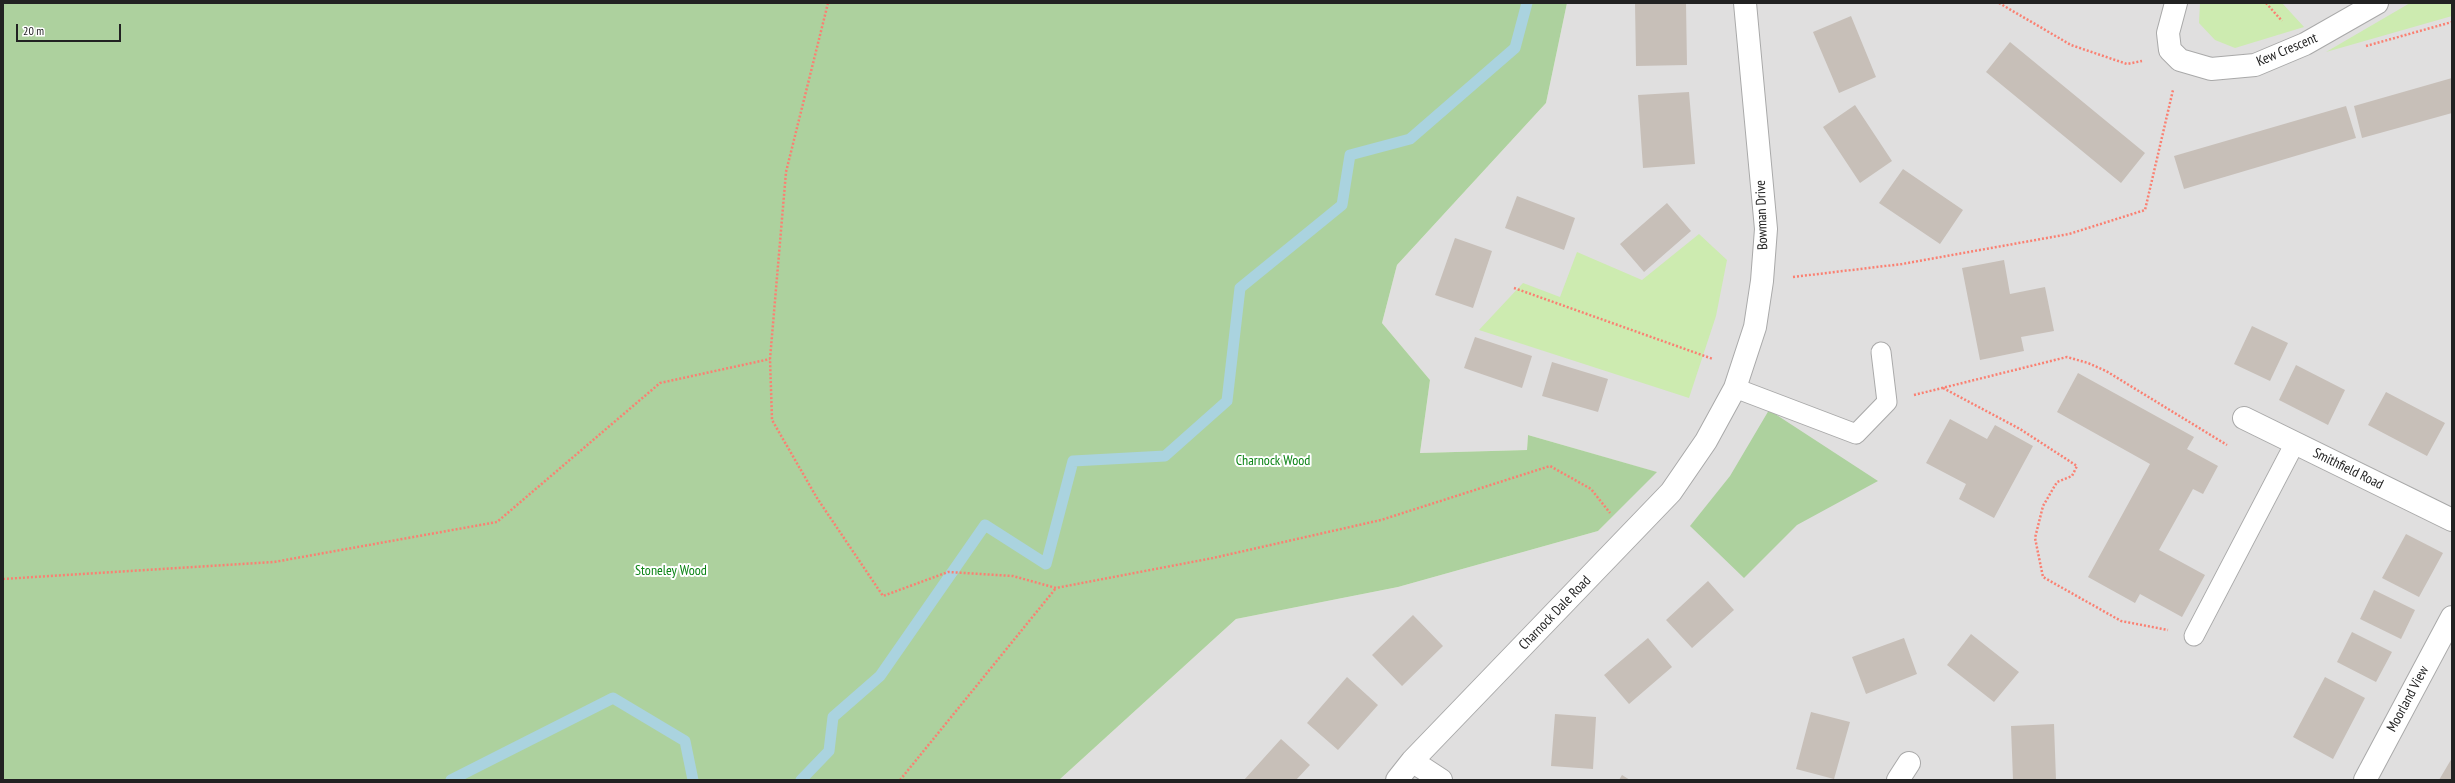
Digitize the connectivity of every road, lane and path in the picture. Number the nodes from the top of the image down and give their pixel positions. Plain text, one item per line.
1 (828, 3) edge
2 (1745, 3) edge
3 (1999, 3) edge
4 (2176, 3) edge
5 (2377, 3) edge
6 (2175, 55) junction
7 (1762, 281) junction
8 (1514, 288) dead end
9 (1881, 352) dead end
10 (770, 358) junction
11 (1739, 379) junction
12 (1943, 388) junction
13 (1886, 402) junction
14 (2244, 418) dead end
15 (2216, 438) dead end
16 (1706, 441) joint
17 (2294, 443) junction
18 (2452, 520) edge
19 (1629, 536) junction
20 (3, 579) edge
21 (1056, 588) junction
22 (2452, 617) edge
23 (2194, 636) joint
24 (1412, 761) junction
25 (900, 780) edge
26 (1397, 780) edge
27 (1441, 780) edge
28 (2364, 780) edge

1 - 10 path
2 - 7 street, Bowman Drive
3 - 6 path
4 - 6 street
5 - 6 street, Kew Crescent
6 - 7 path
7 - 11 street, Bowman Drive
8 - 11 path
9 - 13 lane
10 - 20 path
10 - 21 path
11 - 13 lane
11 - 16 street, Bowman Drive
12 - 13 path
12 - 15 path
12 - 23 path
14 - 17 street, Smithfield Road
16 - 19 street, Charnock Dale Road
17 - 18 street, Smithfield Road
17 - 23 lane
19 - 21 path
19 - 24 street, Charnock Dale Road
21 - 25 path
22 - 28 street, Moorland View
24 - 26 street, Charnock Dale Road
24 - 27 street

